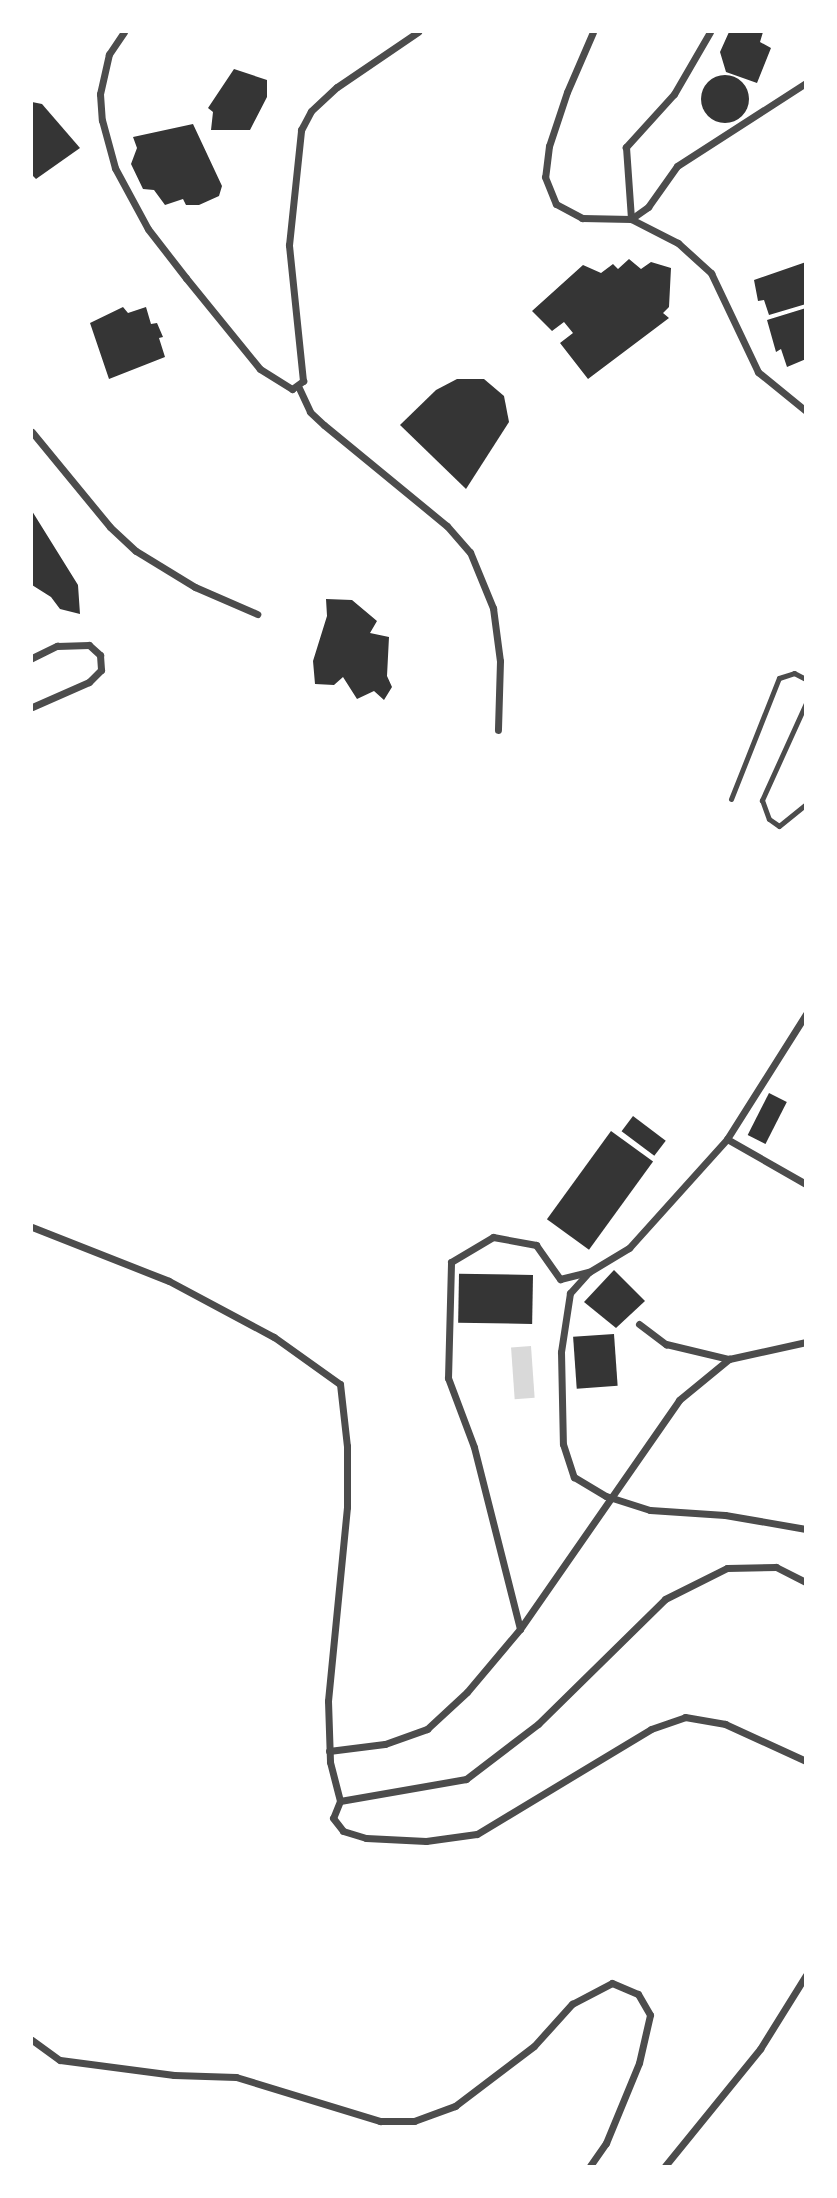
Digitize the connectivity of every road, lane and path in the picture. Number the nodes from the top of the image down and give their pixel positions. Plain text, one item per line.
1 (124, 32) edge
2 (418, 32) edge
3 (593, 32) edge
4 (710, 32) edge
5 (806, 83) edge
6 (631, 219) junction
7 (299, 388) junction
8 (806, 411) edge
9 (32, 432) edge
10 (257, 614) dead end
11 (32, 658) edge
12 (806, 679) edge
13 (806, 703) edge
14 (32, 707) edge
15 (498, 730) dead end
16 (731, 799) dead end
17 (806, 804) edge
18 (806, 1014) edge
19 (727, 1139) junction
20 (806, 1184) edge
21 (32, 1227) edge
22 (589, 1272) junction
23 (639, 1324) dead end
24 (806, 1342) edge
25 (729, 1359) junction
26 (806, 1529) edge
27 (806, 1583) edge
28 (520, 1629) junction
29 (329, 1751) junction
30 (806, 1761) edge
31 (340, 1801) junction
32 (806, 1975) edge
33 (32, 2040) edge
34 (590, 2166) edge
35 (666, 2166) edge

1 - 7 street
2 - 7 street
3 - 6 street
4 - 6 street
5 - 6 street
6 - 8 street
7 - 15 street
9 - 10 street
11 - 14 street
12 - 16 lane
13 - 17 lane
18 - 19 street
19 - 20 street
19 - 22 street
21 - 29 street
22 - 26 street
22 - 28 street
23 - 25 street
24 - 25 street
25 - 28 street
27 - 31 street
28 - 29 street
29 - 31 street
30 - 31 street
32 - 35 street
33 - 34 street

